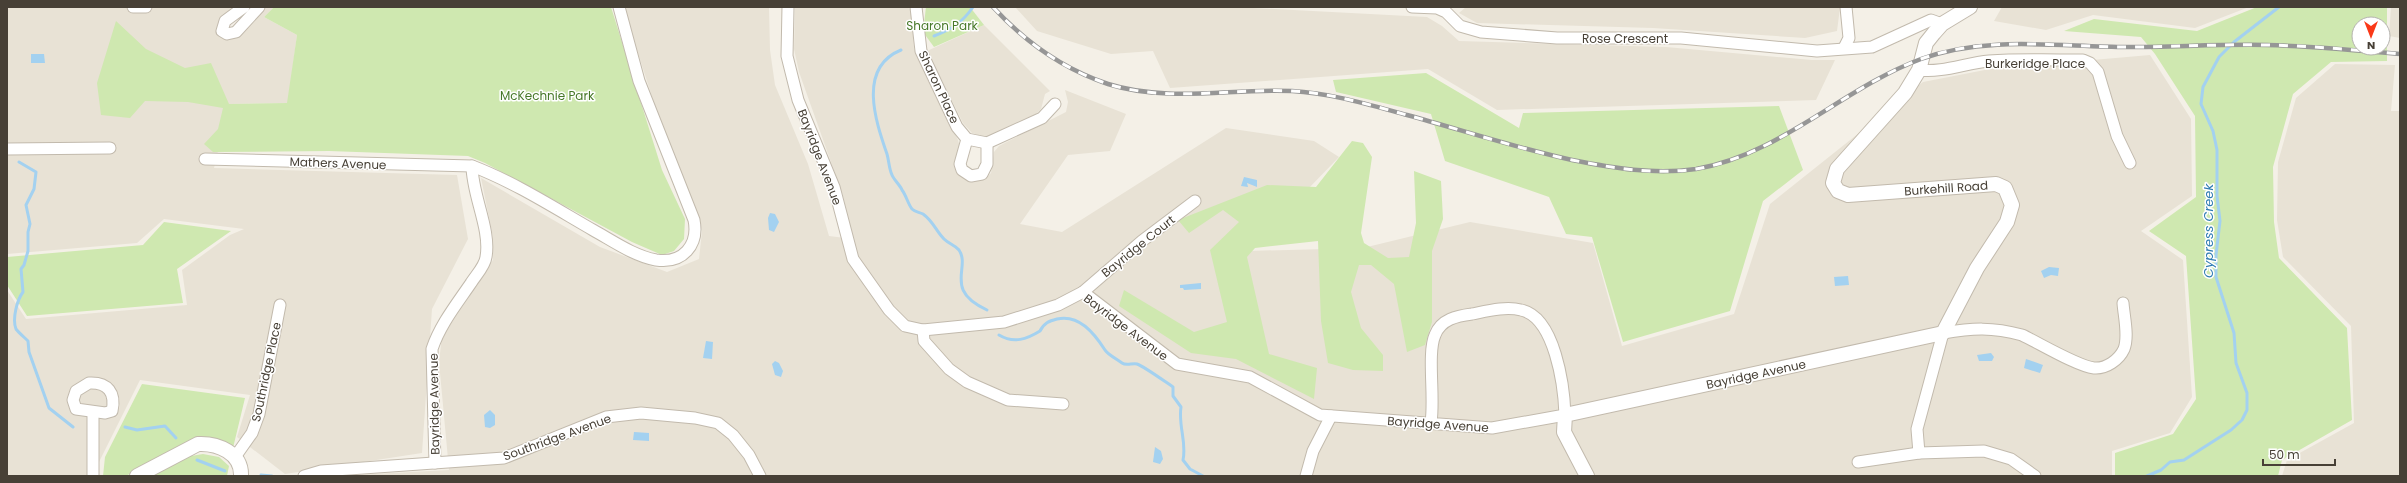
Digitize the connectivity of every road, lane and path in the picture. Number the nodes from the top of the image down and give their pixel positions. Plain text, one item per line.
1 (133, 7) edge
2 (146, 7) edge
3 (244, 7) edge
4 (259, 7) edge
5 (620, 7) edge
6 (788, 7) edge
7 (916, 7) edge
8 (1412, 7) edge
9 (1846, 7) edge
10 (1970, 7) edge
11 (1449, 10) edge
12 (1942, 24) junction
13 (1844, 48) junction
14 (1919, 70) junction
15 (1054, 104) dead end
16 (967, 139) junction
17 (987, 143) junction
18 (110, 148) dead end
19 (7, 150) edge
20 (204, 159) dead end
21 (2130, 163) dead end
22 (472, 166) junction
23 (1195, 201) dead end
24 (1083, 292) junction
25 (2123, 303) dead end
26 (280, 305) dead end
27 (923, 330) junction
28 (1943, 333) junction
29 (1063, 404) dead end
30 (96, 413) dead end
31 (1565, 415) junction
32 (1331, 416) junction
33 (1430, 422) junction
34 (1919, 453) junction
35 (96, 455) junction
36 (235, 457) junction
37 (1858, 462) dead end
38 (436, 463) junction
39 (93, 476) edge
40 (100, 476) edge
41 (137, 476) edge
42 (241, 476) edge
43 (304, 476) edge
44 (760, 476) edge
45 (1306, 476) edge
46 (1587, 476) edge
47 (2035, 476) edge

1 - 2 street
3 - 4 street
5 - 22 street
6 - 27 street, Bayridge Avenue
7 - 16 street, Sharon Place
8 - 11 street, Rose Crescent
9 - 13 street
10 - 12 street, Burkehill Road
11 - 13 street, Rose Crescent
12 - 13 street, Rose Crescent
12 - 14 street, Burkehill Road
14 - 21 street, Burkeridge Place
14 - 28 street, Burkehill Road
15 - 17 street
16 - 17 street
16 - 17 street
18 - 19 street
20 - 22 street, Mathers Avenue
22 - 38 street, Bayridge Avenue
23 - 24 street, Bayridge Court
24 - 27 street, Bayridge Avenue
24 - 32 street, Bayridge Avenue
25 - 28 street
26 - 36 street, Southridge Place
27 - 29 street
28 - 31 street, Bayridge Avenue
28 - 34 street, Burkehill Road
30 - 35 street
31 - 33 street, Bayridge Avenue
31 - 33 street
31 - 46 street
32 - 33 street, Bayridge Avenue
32 - 45 street
34 - 37 street
34 - 47 street
35 - 39 street
35 - 40 street
36 - 41 street
36 - 42 street
38 - 43 street, Southridge Avenue
38 - 44 street, Southridge Avenue

